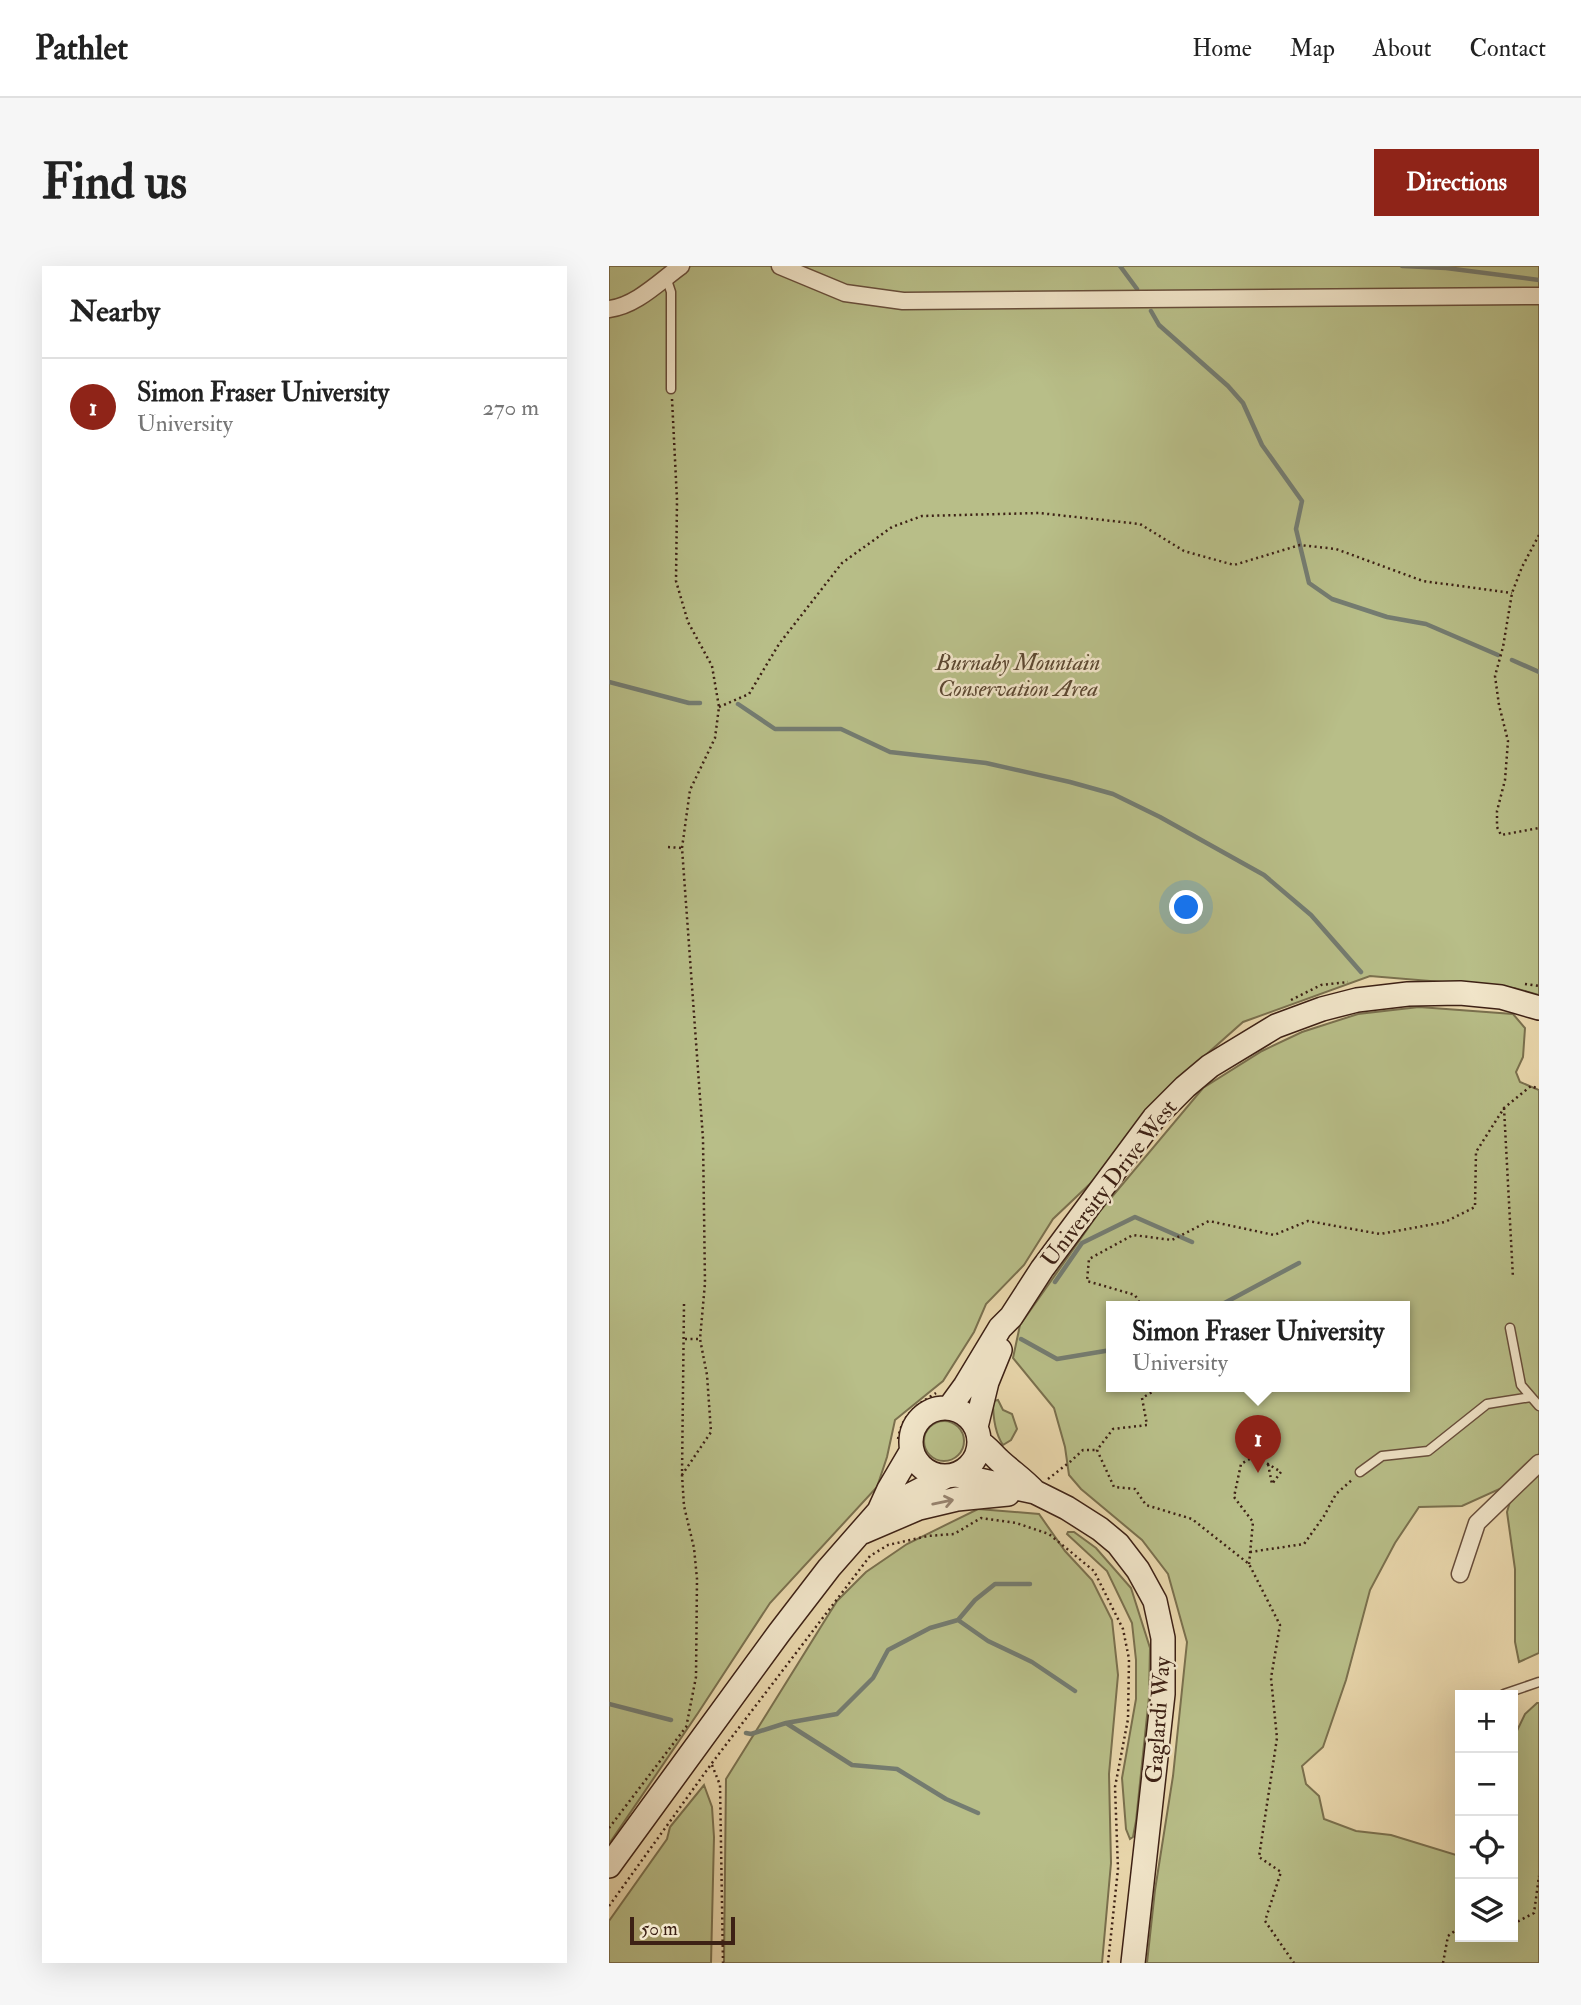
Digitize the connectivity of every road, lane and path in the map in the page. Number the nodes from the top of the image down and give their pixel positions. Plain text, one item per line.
1 (681, 266) edge
2 (780, 266) edge
3 (808, 272) edge
4 (666, 277) junction
5 (1539, 296) edge
6 (609, 309) edge
7 (671, 389) joint
8 (1539, 535) edge
9 (1512, 593) junction
10 (719, 707) junction
11 (1539, 828) edge
12 (668, 847) dead end
13 (681, 848) junction
14 (1358, 981) dead end
15 (1514, 982) dead end
16 (1539, 986) edge
17 (1287, 1002) dead end
18 (1539, 1009) edge
19 (1539, 1089) edge
20 (1504, 1108) junction
21 (1513, 1278) dead end
22 (1138, 1301) edge
23 (684, 1304) dead end
24 (1011, 1317) junction
25 (1510, 1328) dead end
26 (685, 1339) junction
27 (700, 1339) junction
28 (1152, 1392) edge
29 (1531, 1397) junction
30 (944, 1399) junction
31 (1539, 1406) edge
32 (977, 1434) junction
33 (905, 1448) junction
34 (1097, 1450) junction
35 (1539, 1463) edge
36 (1268, 1464) junction
37 (1360, 1472) joint
38 (682, 1475) junction
39 (950, 1476) junction
40 (1051, 1476) dead end
41 (1035, 1492) junction
42 (879, 1511) junction
43 (857, 1535) junction
44 (1250, 1552) junction
45 (1249, 1564) junction
46 (1460, 1574) dead end
47 (1539, 1682) edge
48 (1516, 1690) edge
49 (686, 1727) dead end
50 (712, 1763) junction
51 (609, 1866) edge
52 (1539, 1876) edge
53 (609, 1906) edge
54 (1518, 1921) edge
55 (1455, 1931) edge
56 (723, 1963) edge
57 (1108, 1963) edge
58 (1133, 1963) edge
59 (1294, 1963) edge
60 (1443, 1963) edge

1 - 4 street
2 - 3 street
3 - 5 street
4 - 6 street
4 - 7 lane
7 - 10 path
8 - 9 path
9 - 10 path
9 - 11 path
10 - 13 path
12 - 13 path
13 - 27 path
14 - 17 path
15 - 16 path
18 - 24 street, University Drive West
19 - 20 path
20 - 21 path
20 - 22 path
23 - 26 path
24 - 30 street, University Drive West
24 - 32 street, University Drive West
25 - 29 lane
26 - 27 path
26 - 38 path
27 - 38 path
28 - 34 path
29 - 31 lane
29 - 37 lane
30 - 32 street
30 - 33 street
30 - 33 path
32 - 39 street
32 - 41 street, Gaglardi Way
33 - 39 street
33 - 42 street
34 - 40 path
34 - 45 path
35 - 46 street
36 - 36 path
36 - 44 path
37 - 44 path
38 - 49 path
39 - 41 street, Gaglardi Way
39 - 42 street
43 -> 41 street
41 - 58 street, Gaglardi Way
42 - 43 street
43 - 51 street
44 - 45 path
45 - 59 path
47 - 48 lane
50 - 53 path
50 - 56 path
50 - 57 path
52 - 54 path
55 - 60 path

